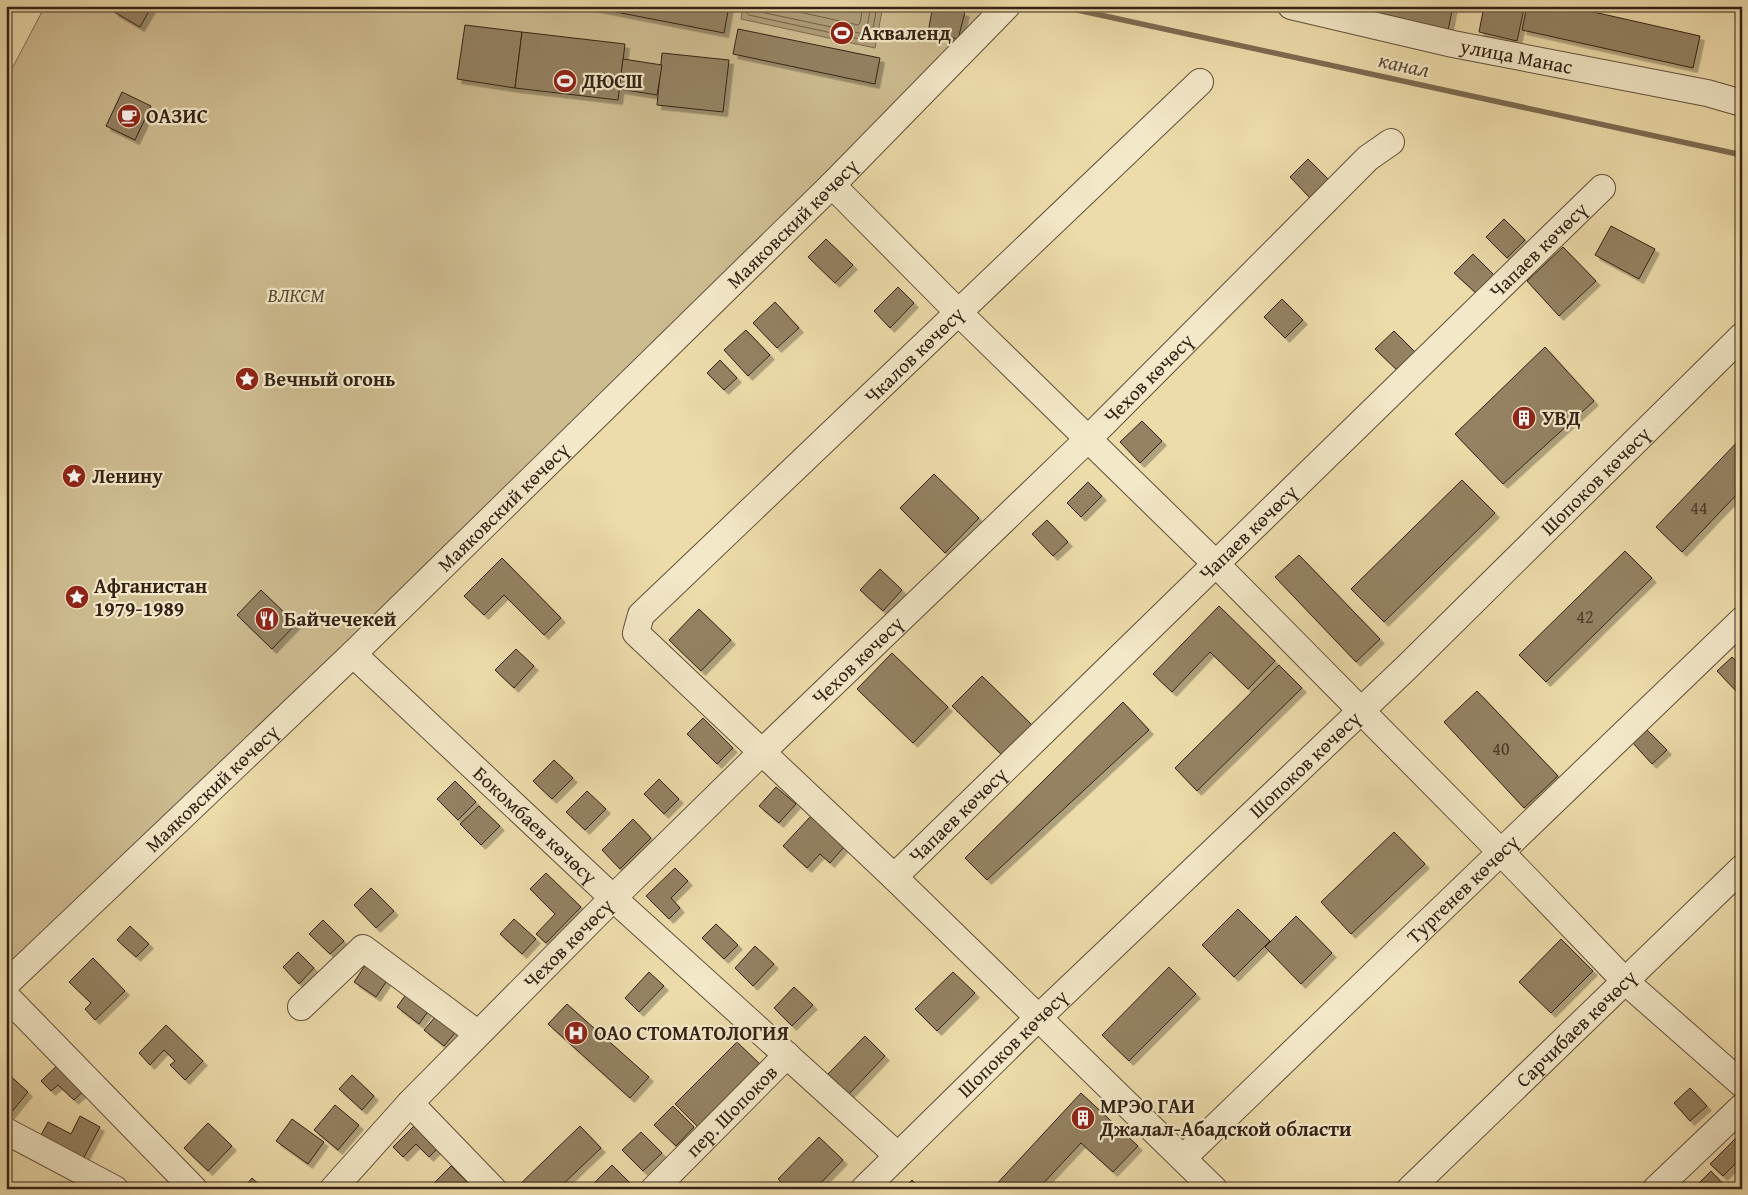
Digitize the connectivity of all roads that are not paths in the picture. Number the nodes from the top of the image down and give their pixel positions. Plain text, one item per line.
1 (1292, 6) edge
2 (999, 14) edge
3 (1200, 82) dead end
4 (1741, 100) edge
5 (1391, 142) dead end
6 (832, 185) junction
7 (1602, 188) dead end
8 (958, 312) junction
9 (1742, 336) edge
10 (1088, 440) junction
11 (1216, 564) junction
12 (1742, 620) edge
13 (636, 633) joint
14 (353, 654) junction
15 (1361, 710) junction
16 (763, 751) junction
17 (1501, 852) junction
18 (1742, 868) edge
19 (894, 877) junction
20 (613, 898) junction
21 (1625, 980) junction
22 (6, 984) edge
23 (6, 996) edge
24 (301, 1007) dead end
25 (1038, 1018) junction
26 (477, 1033) junction
27 (787, 1056) junction
28 (1742, 1084) edge
29 (410, 1103) junction
30 (1742, 1107) edge
31 (6, 1131) edge
32 (897, 1155) junction
33 (1184, 1158) junction
34 (114, 1189) edge
35 (194, 1189) edge
36 (333, 1189) edge
37 (493, 1189) edge
38 (654, 1189) edge
39 (864, 1189) edge
40 (1214, 1189) edge
41 (1410, 1189) edge
42 (1656, 1189) edge

1 - 4 street, улица Манас
2 - 6 street, Маяковский көчөсү
3 - 8 street, Чкалов көчөсү
5 - 10 street, Чехов көчөсү
6 - 8 street
6 - 14 street, Маяковский көчөсү
7 - 11 street, Чапаев көчөсү
8 - 10 street
8 - 13 street, Чкалов көчөсү
9 - 15 street, Шопоков көчөсү
10 - 11 street
10 - 16 street, Чехов көчөсү
11 - 15 street
11 - 19 street, Чапаев көчөсү
12 - 17 street, Тургенев көчөсү
13 - 16 street, Чапаев көчөсү
14 - 20 street, Бокомбаев көчөсү
14 - 22 street, Маяковский көчөсү
15 - 17 street
15 - 25 street, Шопоков көчөсү
16 - 19 street, Чапаев көчөсү
16 - 20 street, Чехов көчөсү
17 - 21 street
17 - 33 street, Тургенев көчөсү
18 - 21 street, Сарчибаев көчөсү
19 - 25 street, Чапаев көчөсү
20 - 26 street, Чехов көчөсү
20 - 27 street, Бокомбаев көчөсү
21 - 28 street
21 - 41 street, Сарчибаев көчөсү
23 - 35 street
24 - 26 street
25 - 32 street, Шопоков көчөсү
25 - 33 street, Чапаев көчөсү
26 - 29 street, Чехов көчөсү
27 - 32 street, Бокомбаев көчөсү
27 - 38 street, пер. Шопоков
29 - 36 street, Чехов көчөсү
29 - 37 street
30 - 42 street
31 - 34 street
32 - 39 street, Шопоков көчөсү
33 - 40 street, Чапаев көчөсү

